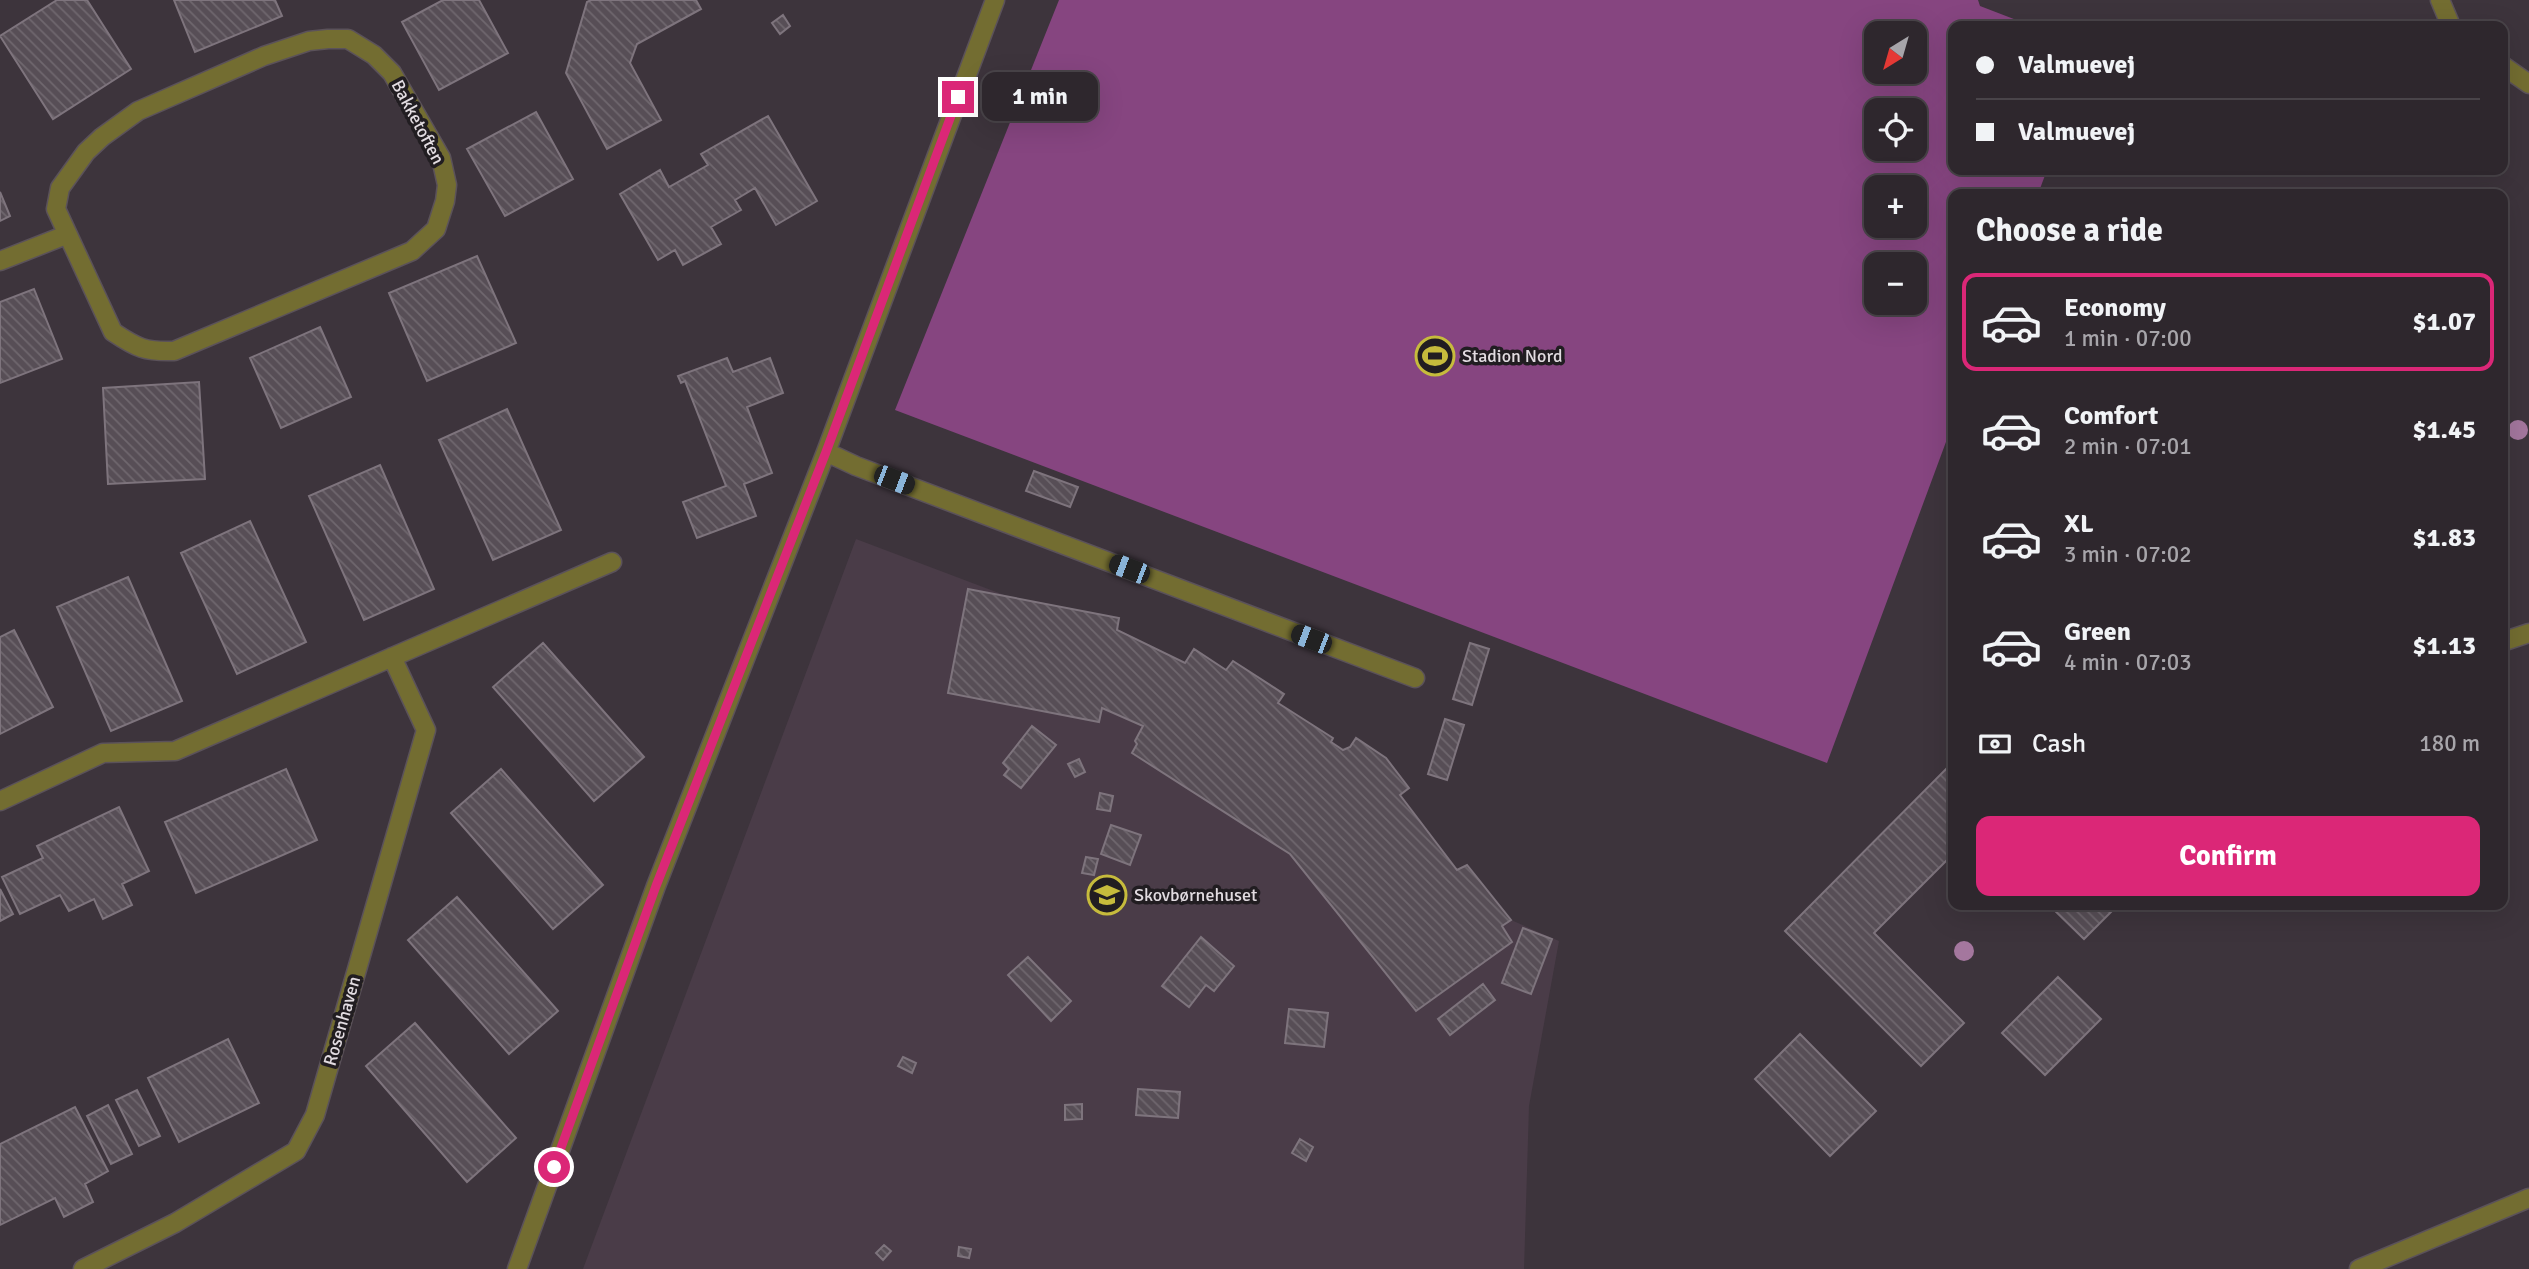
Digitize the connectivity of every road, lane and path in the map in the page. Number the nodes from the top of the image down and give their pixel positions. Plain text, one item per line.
1 (995, 0) edge
2 (2440, 0) edge
3 (2449, 21) edge
4 (2508, 69) edge
5 (2529, 84) edge
6 (66, 235) junction
7 (0, 261) edge
8 (826, 452) junction
9 (612, 562) dead end
10 (2529, 633) edge
11 (2508, 640) edge
12 (392, 657) junction
13 (1415, 678) dead end
14 (0, 801) edge
15 (2529, 1198) edge
16 (83, 1269) edge
17 (517, 1269) edge
18 (2360, 1269) edge

1 - 8 street
2 - 3 street
4 - 5 street
6 - 6 street, Bakketoften
6 - 7 street
8 - 13 street
8 - 17 street
9 - 12 street
10 - 11 street
12 - 14 street
12 - 16 street, Rosenhaven
15 - 18 street

